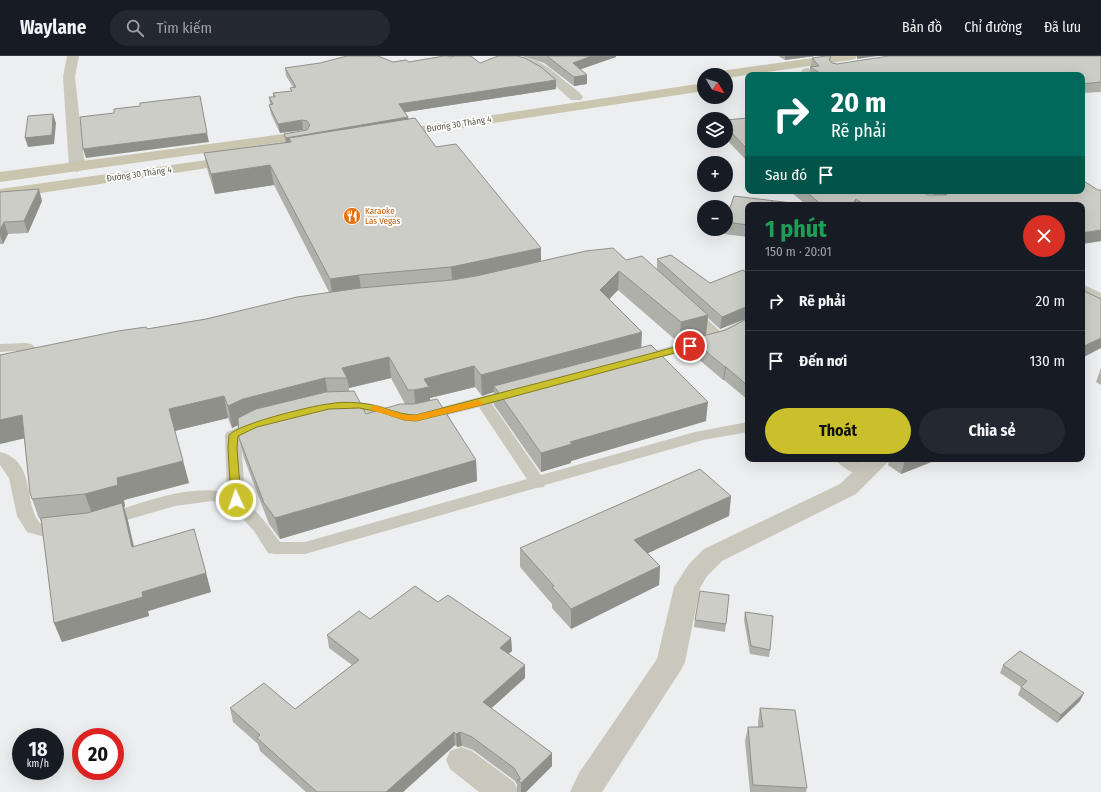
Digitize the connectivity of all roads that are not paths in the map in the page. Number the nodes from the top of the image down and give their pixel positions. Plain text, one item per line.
1 (73, 56) edge
2 (507, 56) edge
3 (852, 56) edge
4 (793, 64) junction
5 (862, 64) edge
6 (807, 72) edge
7 (815, 72) edge
8 (733, 73) edge
9 (697, 79) edge
10 (745, 81) edge
11 (733, 83) edge
12 (697, 88) edge
13 (576, 97) junction
14 (327, 132) edge
15 (267, 140) junction
16 (268, 156) edge
17 (248, 159) edge
18 (77, 166) junction
19 (0, 177) edge
20 (0, 194) edge
21 (1085, 292) edge
22 (1101, 300) edge
23 (681, 303) edge
24 (745, 324) edge
25 (719, 338) junction
26 (0, 348) edge
27 (60, 358) edge
28 (628, 363) edge
29 (528, 390) edge
30 (483, 402) junction
31 (328, 406) edge
32 (276, 419) edge
33 (745, 428) edge
34 (0, 457) edge
35 (863, 463) edge
36 (538, 483) junction
37 (236, 500) junction
38 (461, 760) dead end
39 (503, 792) edge
40 (586, 792) edge

1 - 18 street
2 - 13 street
3 - 4 main road
4 - 6 main road
4 - 8 main road
5 - 7 main road
9 - 13 main road, Đường 30 Tháng 4
10 - 11 main road
12 - 13 main road, Đường 30 Tháng 4
14 - 15 main road, Đường 30 Tháng 4
15 - 16 main road
15 - 18 main road, Đường 30 Tháng 4
17 - 20 main road, Đường 30 Tháng 4
18 - 19 main road, Đường 30 Tháng 4
21 - 22 street
23 - 25 lane
24 - 25 lane
25 - 28 lane
26 - 27 lane
29 - 30 lane
30 - 31 lane
30 - 36 lane
32 - 37 lane
33 - 36 lane
34 - 37 lane
35 - 40 street
36 - 37 lane
38 - 39 street

